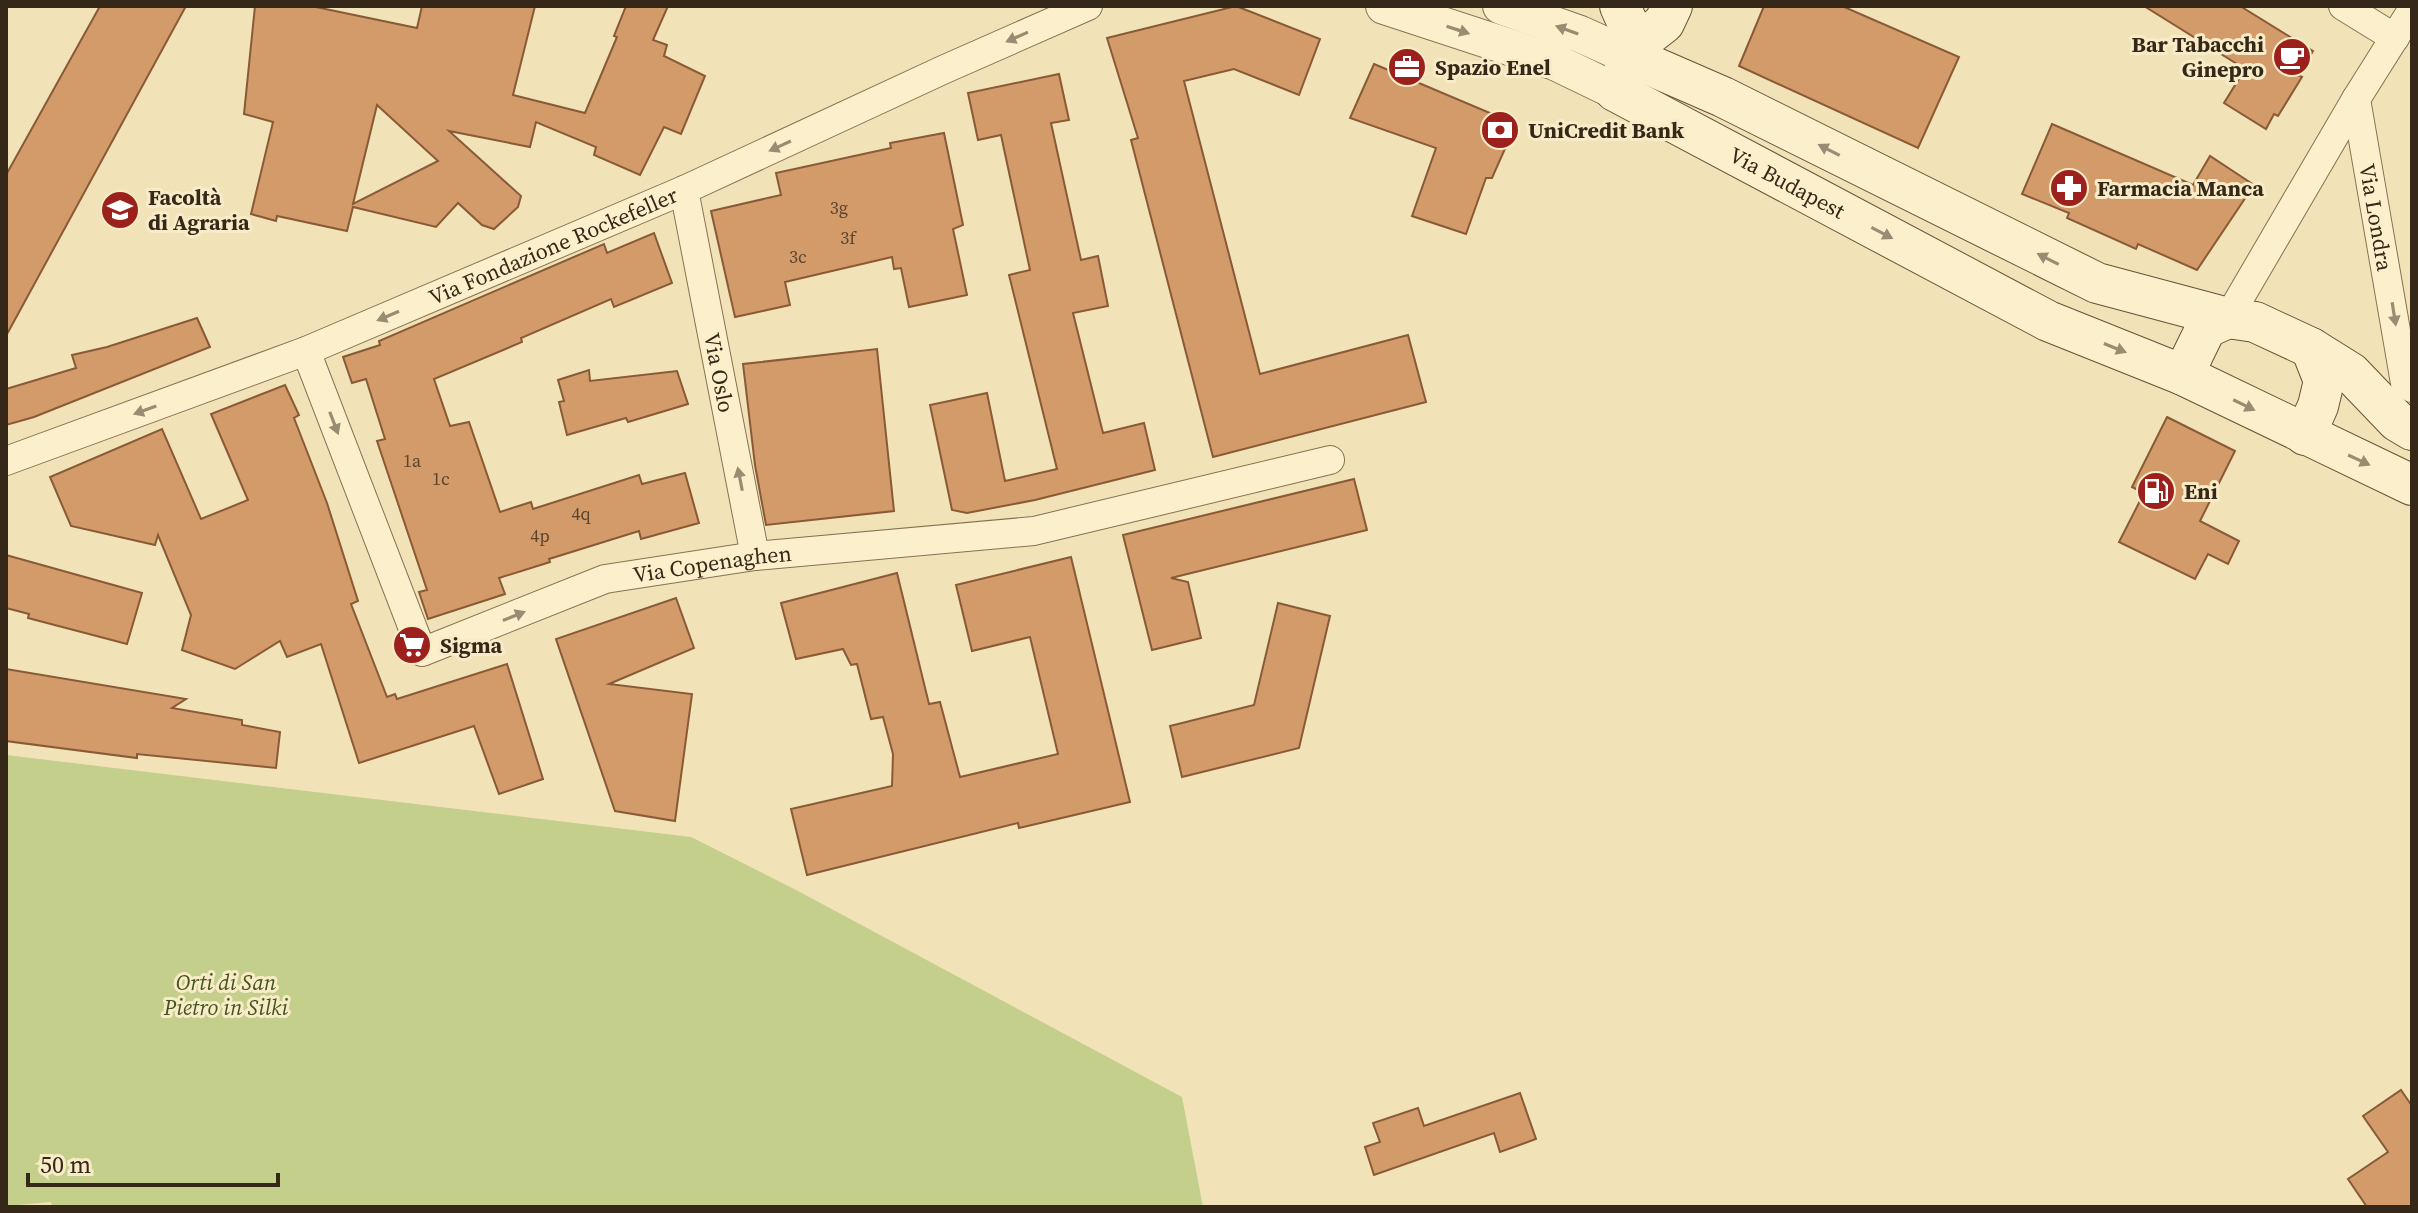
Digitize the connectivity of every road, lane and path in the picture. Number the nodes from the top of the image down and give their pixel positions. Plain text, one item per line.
1 (1088, 6) edge
2 (1384, 6) edge
3 (1501, 6) edge
4 (1620, 6) edge
5 (1672, 6) edge
6 (2343, 6) edge
7 (2412, 10) edge
8 (2395, 38) junction
9 (1628, 64) junction
10 (2356, 99) junction
11 (684, 190) junction
12 (2228, 318) junction
13 (2311, 348) junction
14 (306, 351) junction
15 (2183, 375) junction
16 (2408, 386) edge
17 (2412, 430) edge
18 (2305, 435) junction
19 (1330, 460) dead end
20 (6, 461) edge
21 (2412, 485) edge
22 (755, 556) junction

1 -> 11 street, Via Fondazione Rockefeller
2 -> 9 street, Via Budapest
9 -> 3 street, Via Budapest
4 - 9 main road
5 - 9 main road
6 - 8 street
7 - 8 street, Via Londra
8 - 10 street, Via Londra
12 -> 9 main road, Via Budapest
9 -> 15 main road, Via Budapest
10 - 12 street, Via Londra
10 -> 16 street, Via Londra
11 -> 14 street, Via Fondazione Rockefeller
22 -> 11 street, Via Oslo
12 - 13 main road, Via Budapest
12 - 15 main road
13 - 17 main road
13 - 18 main road
14 -> 20 street, Via Fondazione Rockefeller
14 -> 22 street, Via Copenaghen
15 -> 18 main road, Via Budapest
18 -> 21 main road
19 - 22 street, Via Copenaghen

